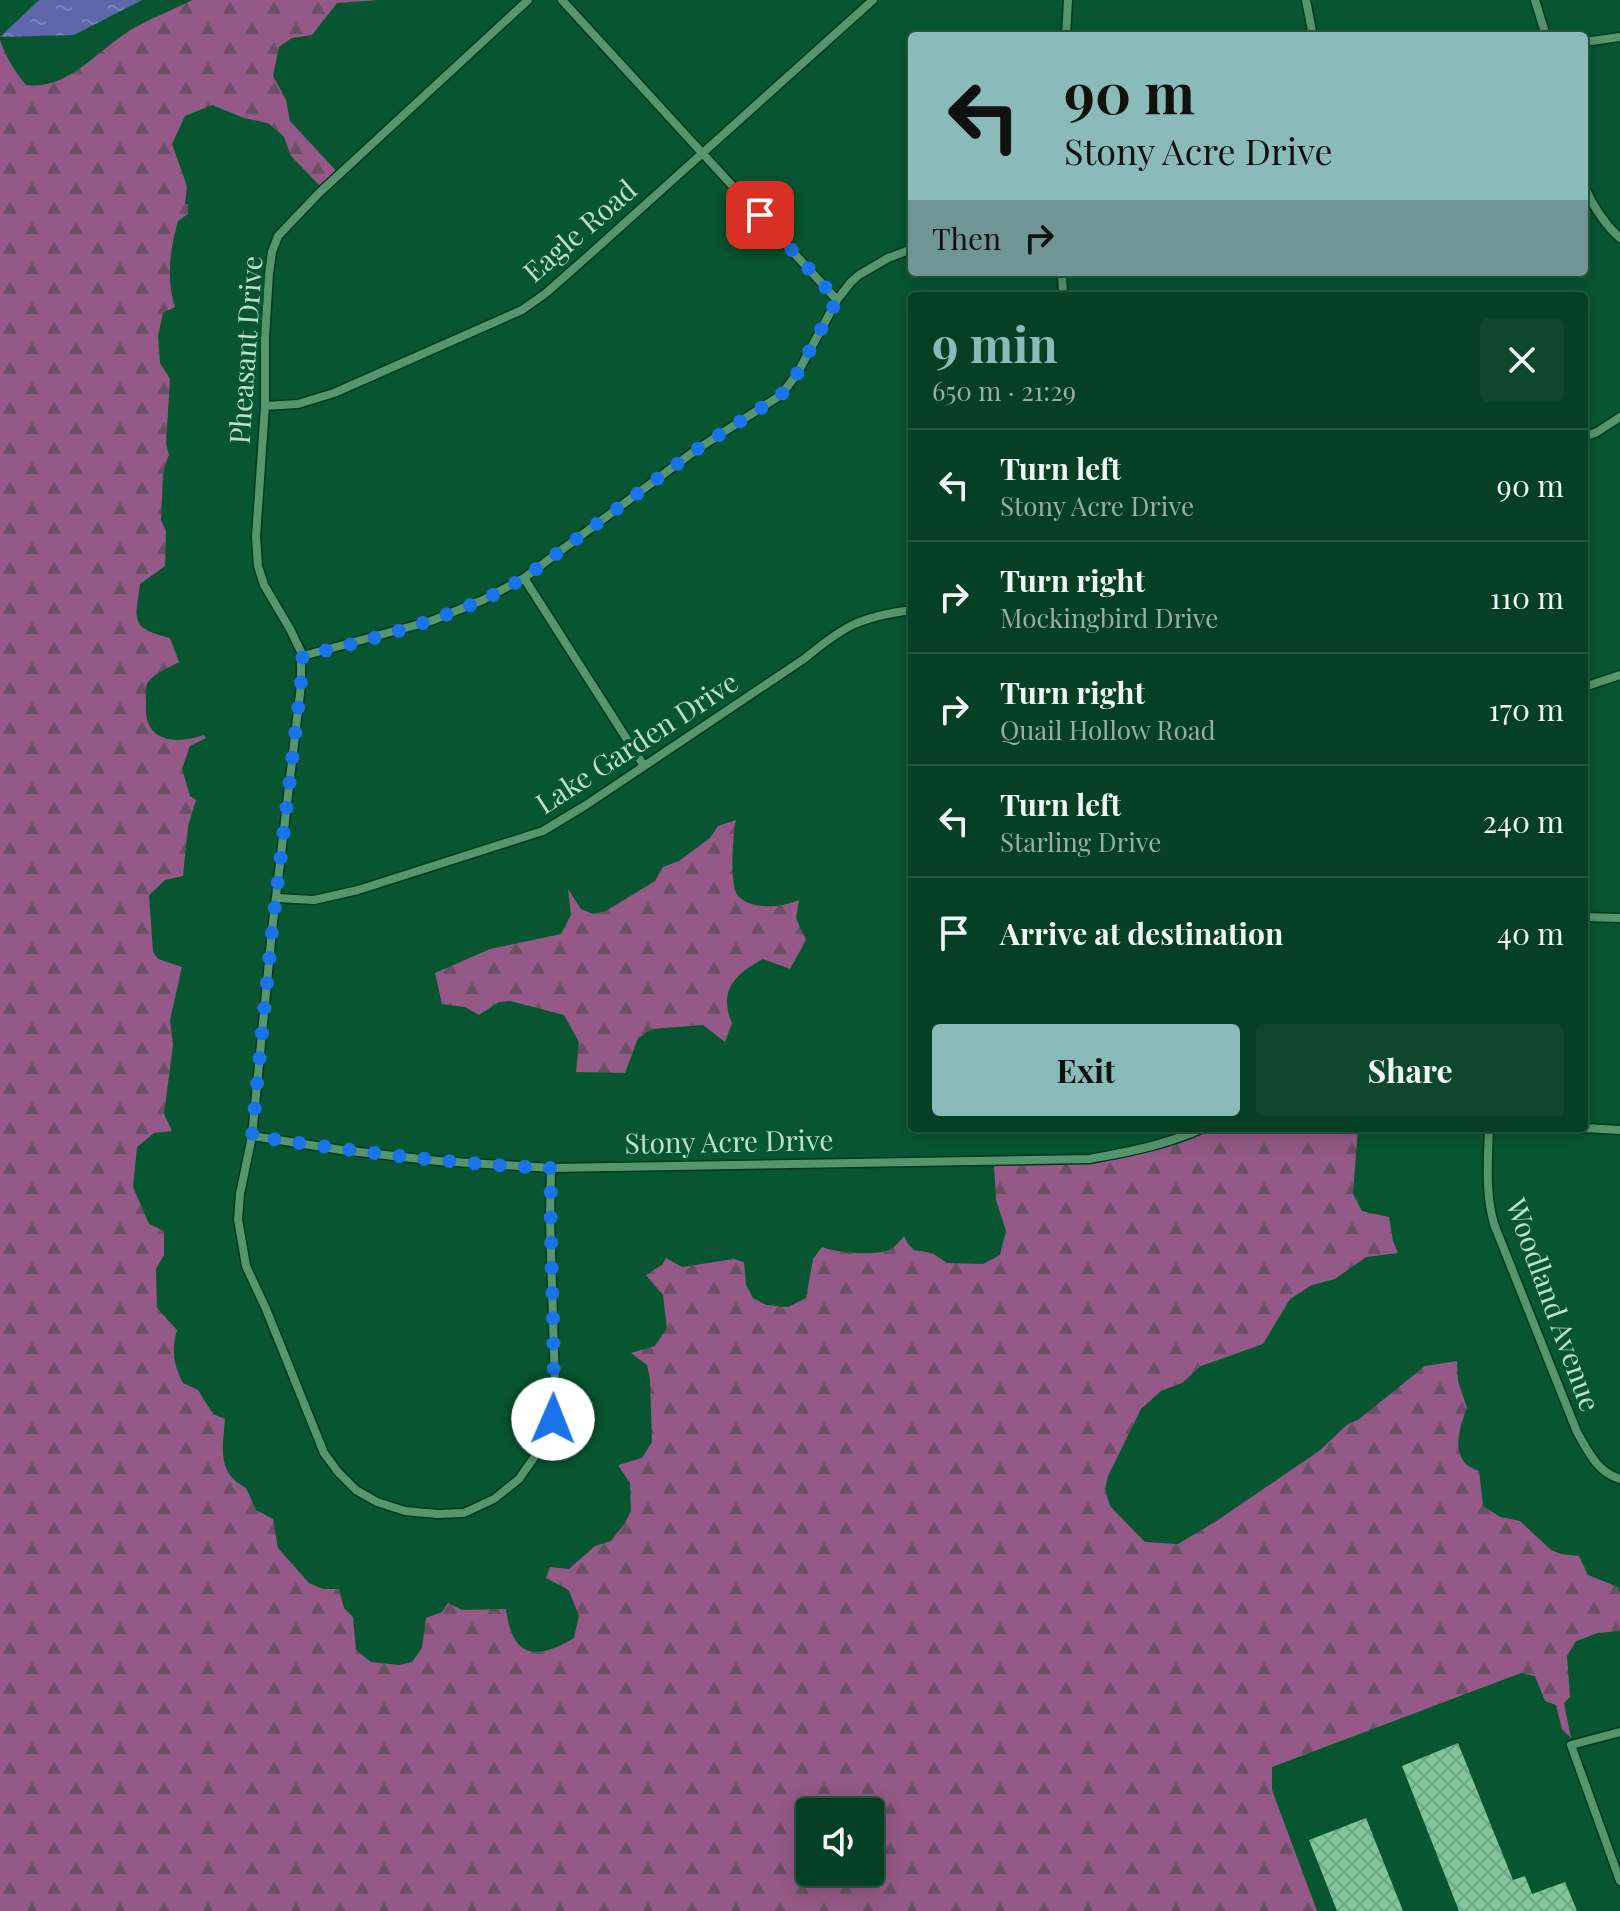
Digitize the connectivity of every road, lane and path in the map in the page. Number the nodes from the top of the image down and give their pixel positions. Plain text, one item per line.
1 (528, 0) edge
2 (562, 0) edge
3 (873, 0) edge
4 (1068, 0) edge
5 (1306, 0) edge
6 (1535, 0) edge
7 (1066, 32) edge
8 (1312, 32) edge
9 (1545, 32) edge
10 (1620, 37) edge
11 (1588, 41) edge
12 (703, 152) junction
13 (1588, 195) edge
14 (1620, 238) edge
15 (908, 250) edge
16 (837, 300) junction
17 (265, 406) junction
18 (1620, 417) edge
19 (1588, 435) edge
20 (524, 578) junction
21 (908, 610) edge
22 (303, 656) junction
23 (1620, 675) edge
24 (1588, 686) edge
25 (644, 766) junction
26 (277, 898) junction
27 (1588, 917) edge
28 (1620, 918) edge
29 (1588, 1128) edge
30 (1620, 1130) edge
31 (1193, 1132) edge
32 (1489, 1132) edge
33 (252, 1136) junction
34 (551, 1168) junction
35 (1620, 1479) edge
36 (1620, 1732) edge
37 (1620, 1881) edge

1 - 17 street, Pheasant Drive
2 - 12 street
3 - 12 street, Eagle Road
4 - 7 street
5 - 8 street
6 - 9 street
10 - 11 street
12 - 16 street
12 - 17 street, Eagle Road
13 - 14 street
15 - 16 street
16 - 20 street
17 - 22 street, Pheasant Drive
18 - 19 street
20 - 22 street
20 - 25 street
21 - 25 street, Lake Garden Drive
22 - 26 street
23 - 24 street
25 - 26 street, Lake Garden Drive
26 - 33 street
27 - 28 street
29 - 30 street
31 - 34 street, Stony Acre Drive
32 - 35 street, Woodland Avenue
33 - 34 street, Stony Acre Drive
33 - 34 street
36 - 37 street

